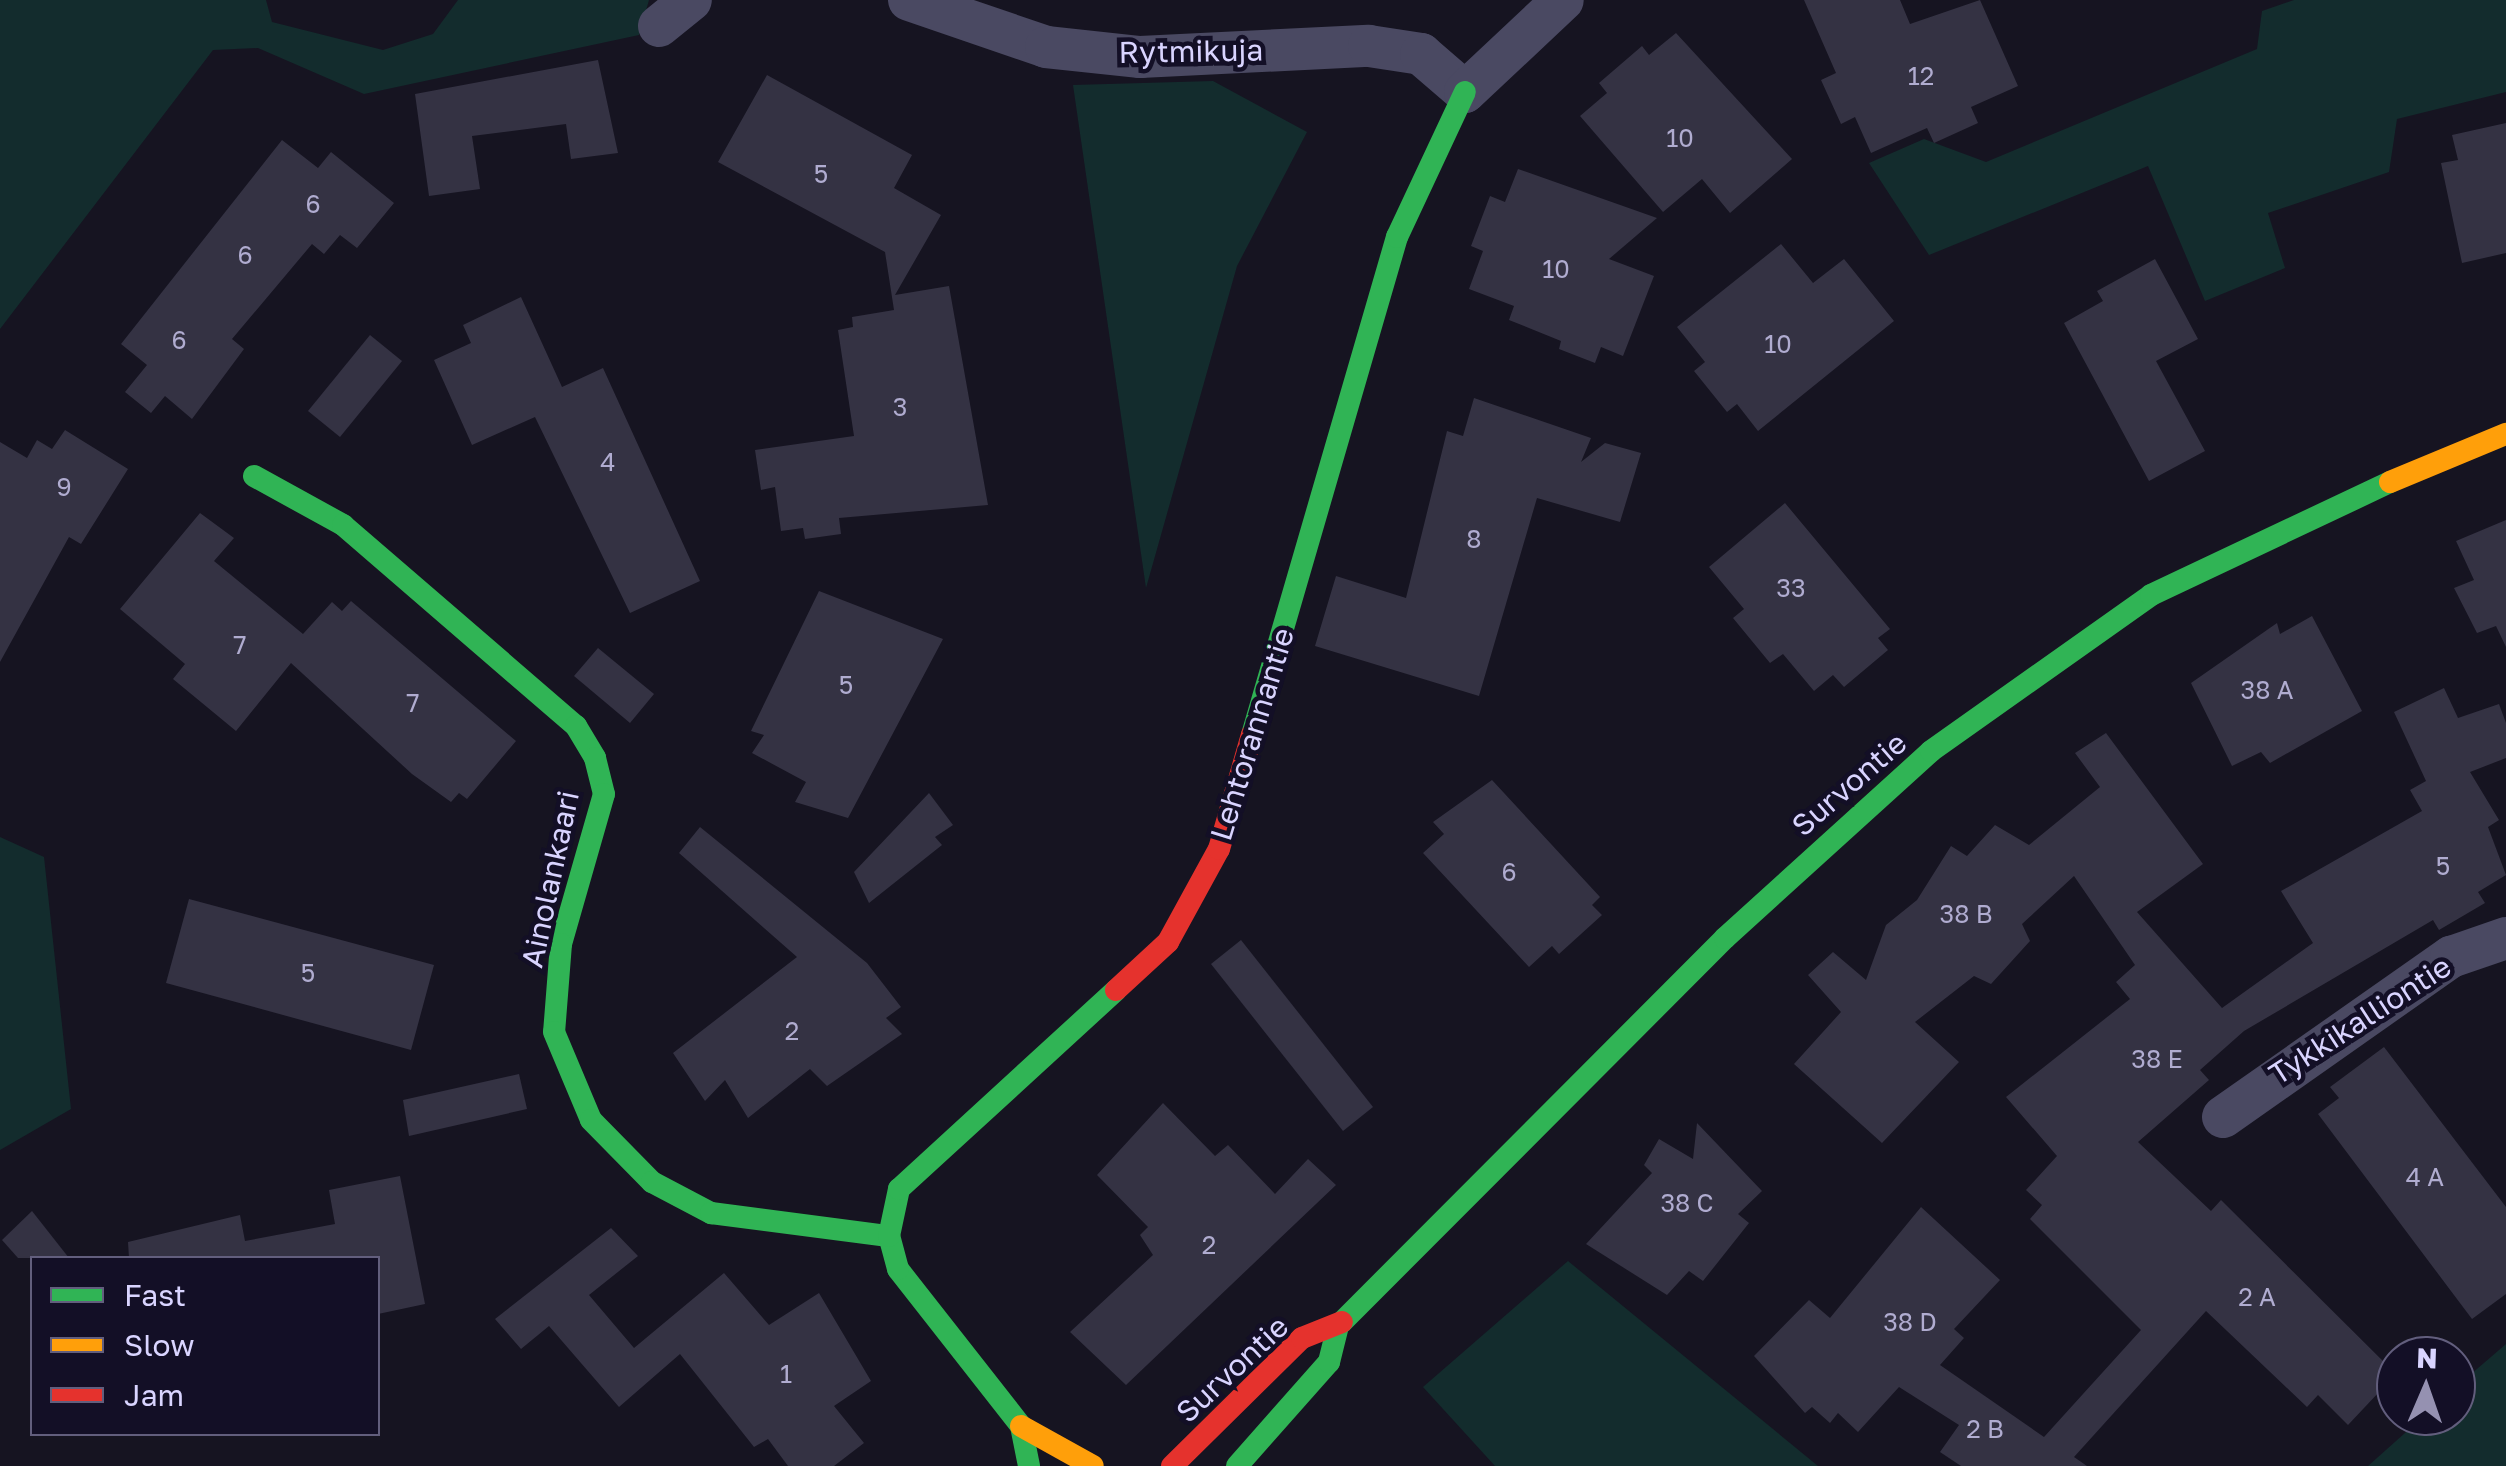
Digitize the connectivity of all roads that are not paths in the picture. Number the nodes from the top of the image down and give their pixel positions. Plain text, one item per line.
1 (909, 0) edge
2 (1564, 0) edge
3 (1466, 92) junction
4 (2506, 434) edge
5 (254, 476) dead end
6 (2506, 938) edge
7 (2223, 1117) dead end
8 (889, 1236) junction
9 (1338, 1326) junction
10 (1021, 1426) junction
11 (1029, 1466) edge
12 (1093, 1466) edge
13 (1172, 1466) edge
14 (1237, 1466) edge

1 - 3 street, Rytmikuja
2 - 3 street, Lehtorannantie
3 - 8 street, Lehtorannantie
4 - 9 street, Survontie
5 - 8 street, Ainolankaari
6 - 7 street, Tykkikalliontie
8 - 10 street
9 - 13 street, Survontie
9 - 14 street, Survontie
10 - 11 street
10 - 12 street

